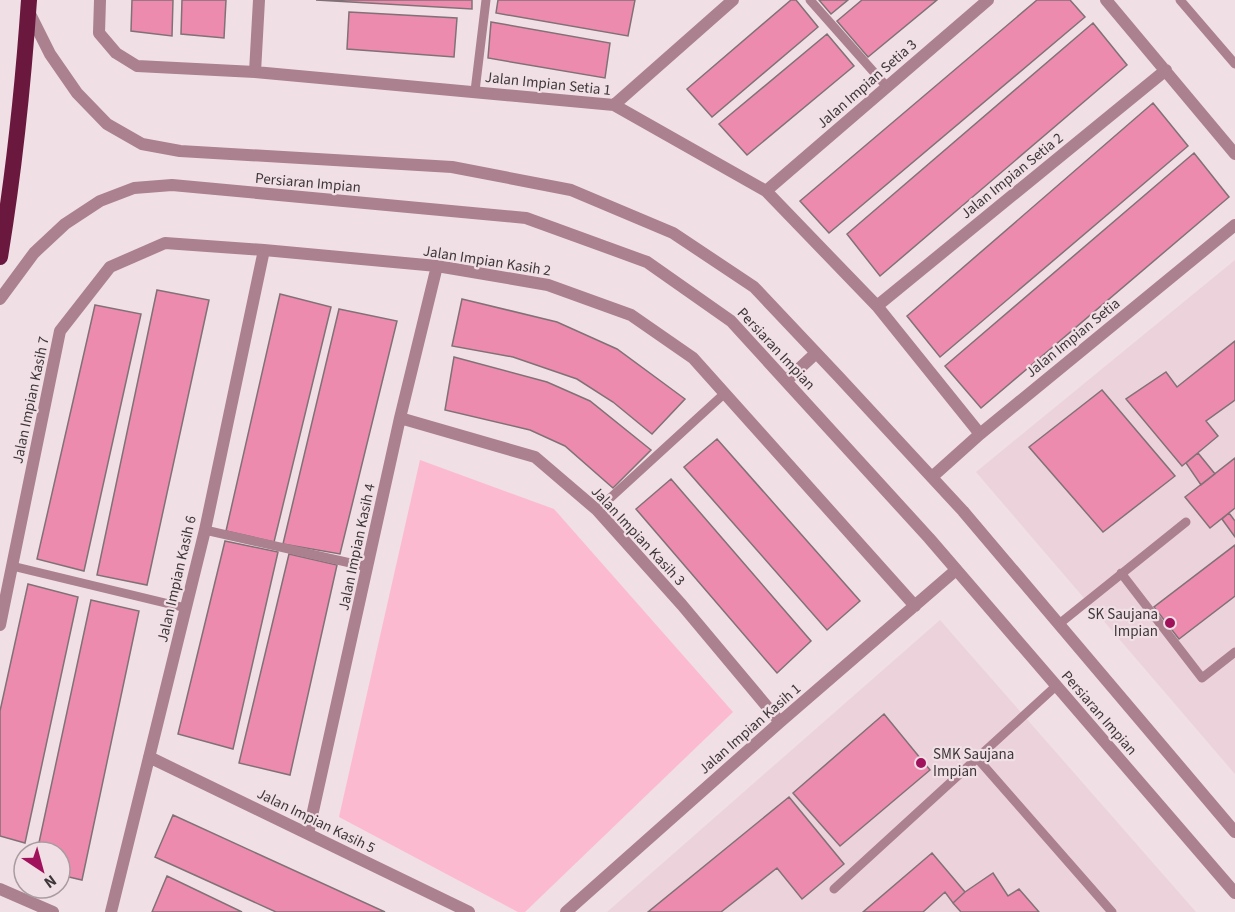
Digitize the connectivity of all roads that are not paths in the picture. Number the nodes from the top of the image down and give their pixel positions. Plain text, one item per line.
1 (100, 0) edge
2 (259, 0) edge
3 (486, 0) edge
4 (810, 0) edge
5 (988, 0) edge
6 (1106, 0) edge
7 (1180, 0) edge
8 (729, 1) edge
9 (29, 5) edge
10 (1235, 64) edge
11 (1166, 70) junction
12 (255, 72) junction
13 (887, 87) junction
14 (475, 91) junction
15 (614, 105) junction
16 (1235, 154) edge
17 (766, 191) junction
18 (1235, 225) edge
19 (264, 250) junction
20 (0, 257) edge
21 (437, 266) junction
22 (110, 267) joint
23 (0, 299) edge
24 (877, 306) junction
25 (816, 353) junction
26 (786, 381) junction
27 (725, 393) junction
28 (400, 418) junction
29 (980, 434) junction
30 (932, 477) junction
31 (597, 510) junction
32 (1186, 522) dead end
33 (205, 530) junction
34 (12, 566) junction
35 (368, 567) junction
36 (956, 570) junction
37 (1121, 573) junction
38 (915, 606) junction
39 (186, 608) junction
40 (1059, 624) junction
41 (0, 625) edge
42 (1235, 652) edge
43 (1056, 686) junction
44 (780, 722) junction
45 (149, 757) junction
46 (977, 758) junction
47 (1235, 832) edge
48 (308, 834) junction
49 (0, 889) edge
50 (834, 889) dead end
51 (1235, 894) edge
52 (53, 912) edge
53 (111, 912) edge
54 (469, 912) edge
55 (566, 912) edge
56 (1112, 912) edge

1 - 12 street, Jalan Impian Setia 1
2 - 12 street
3 - 14 lane
4 - 13 lane
5 - 13 street, Jalan Impian Setia 3
6 - 11 street
7 - 10 lane
8 - 15 street
9 - 20 highway
9 - 25 street, Persiaran Impian
11 - 16 street
11 - 24 street, Jalan Impian Setia 2
12 - 14 street, Jalan Impian Setia 1
13 - 17 street, Jalan Impian Setia 3
14 - 15 street, Jalan Impian Setia 1
15 - 17 street, Jalan Impian Setia 1
17 - 24 street, Jalan Impian Setia 1
18 - 29 street, Jalan Impian Setia
19 - 21 street, Jalan Impian Kasih 2
19 - 22 street, Jalan Impian Kasih 2
19 - 33 street, Jalan Impian Kasih 6
21 - 27 street, Jalan Impian Kasih 2
21 - 28 street, Jalan Impian Kasih 4
22 - 34 street, Jalan Impian Kasih 7
23 - 26 street, Persiaran Impian
24 - 29 street, Jalan Impian Setia 1
25 - 26 street
25 - 30 street, Persiaran Impian
26 - 36 street, Persiaran Impian
27 - 31 lane
27 - 38 street, Jalan Impian Kasih 2
28 - 31 street, Jalan Impian Kasih 3
28 - 35 street, Jalan Impian Kasih 4
29 - 30 street, Jalan Impian Setia
30 - 40 street, Persiaran Impian
31 - 44 street, Jalan Impian Kasih 3
32 - 37 lane
33 - 35 lane
33 - 39 street, Jalan Impian Kasih 6
34 - 39 lane
34 - 41 street, Jalan Impian Kasih 7
35 - 48 street, Jalan Impian Kasih 4
36 - 38 street, Jalan Impian Kasih 1
36 - 43 street, Persiaran Impian
37 - 40 lane
37 - 42 lane
38 - 44 street, Jalan Impian Kasih 1
39 - 45 street, Jalan Impian Kasih 6
40 - 47 street, Persiaran Impian
43 - 46 lane
43 - 51 street, Persiaran Impian
44 - 55 street, Jalan Impian Kasih 1
45 - 48 street, Jalan Impian Kasih 5
45 - 53 street, Jalan Impian Kasih 6
46 - 50 lane
46 - 56 lane
48 - 54 street, Jalan Impian Kasih 5
49 - 52 street

